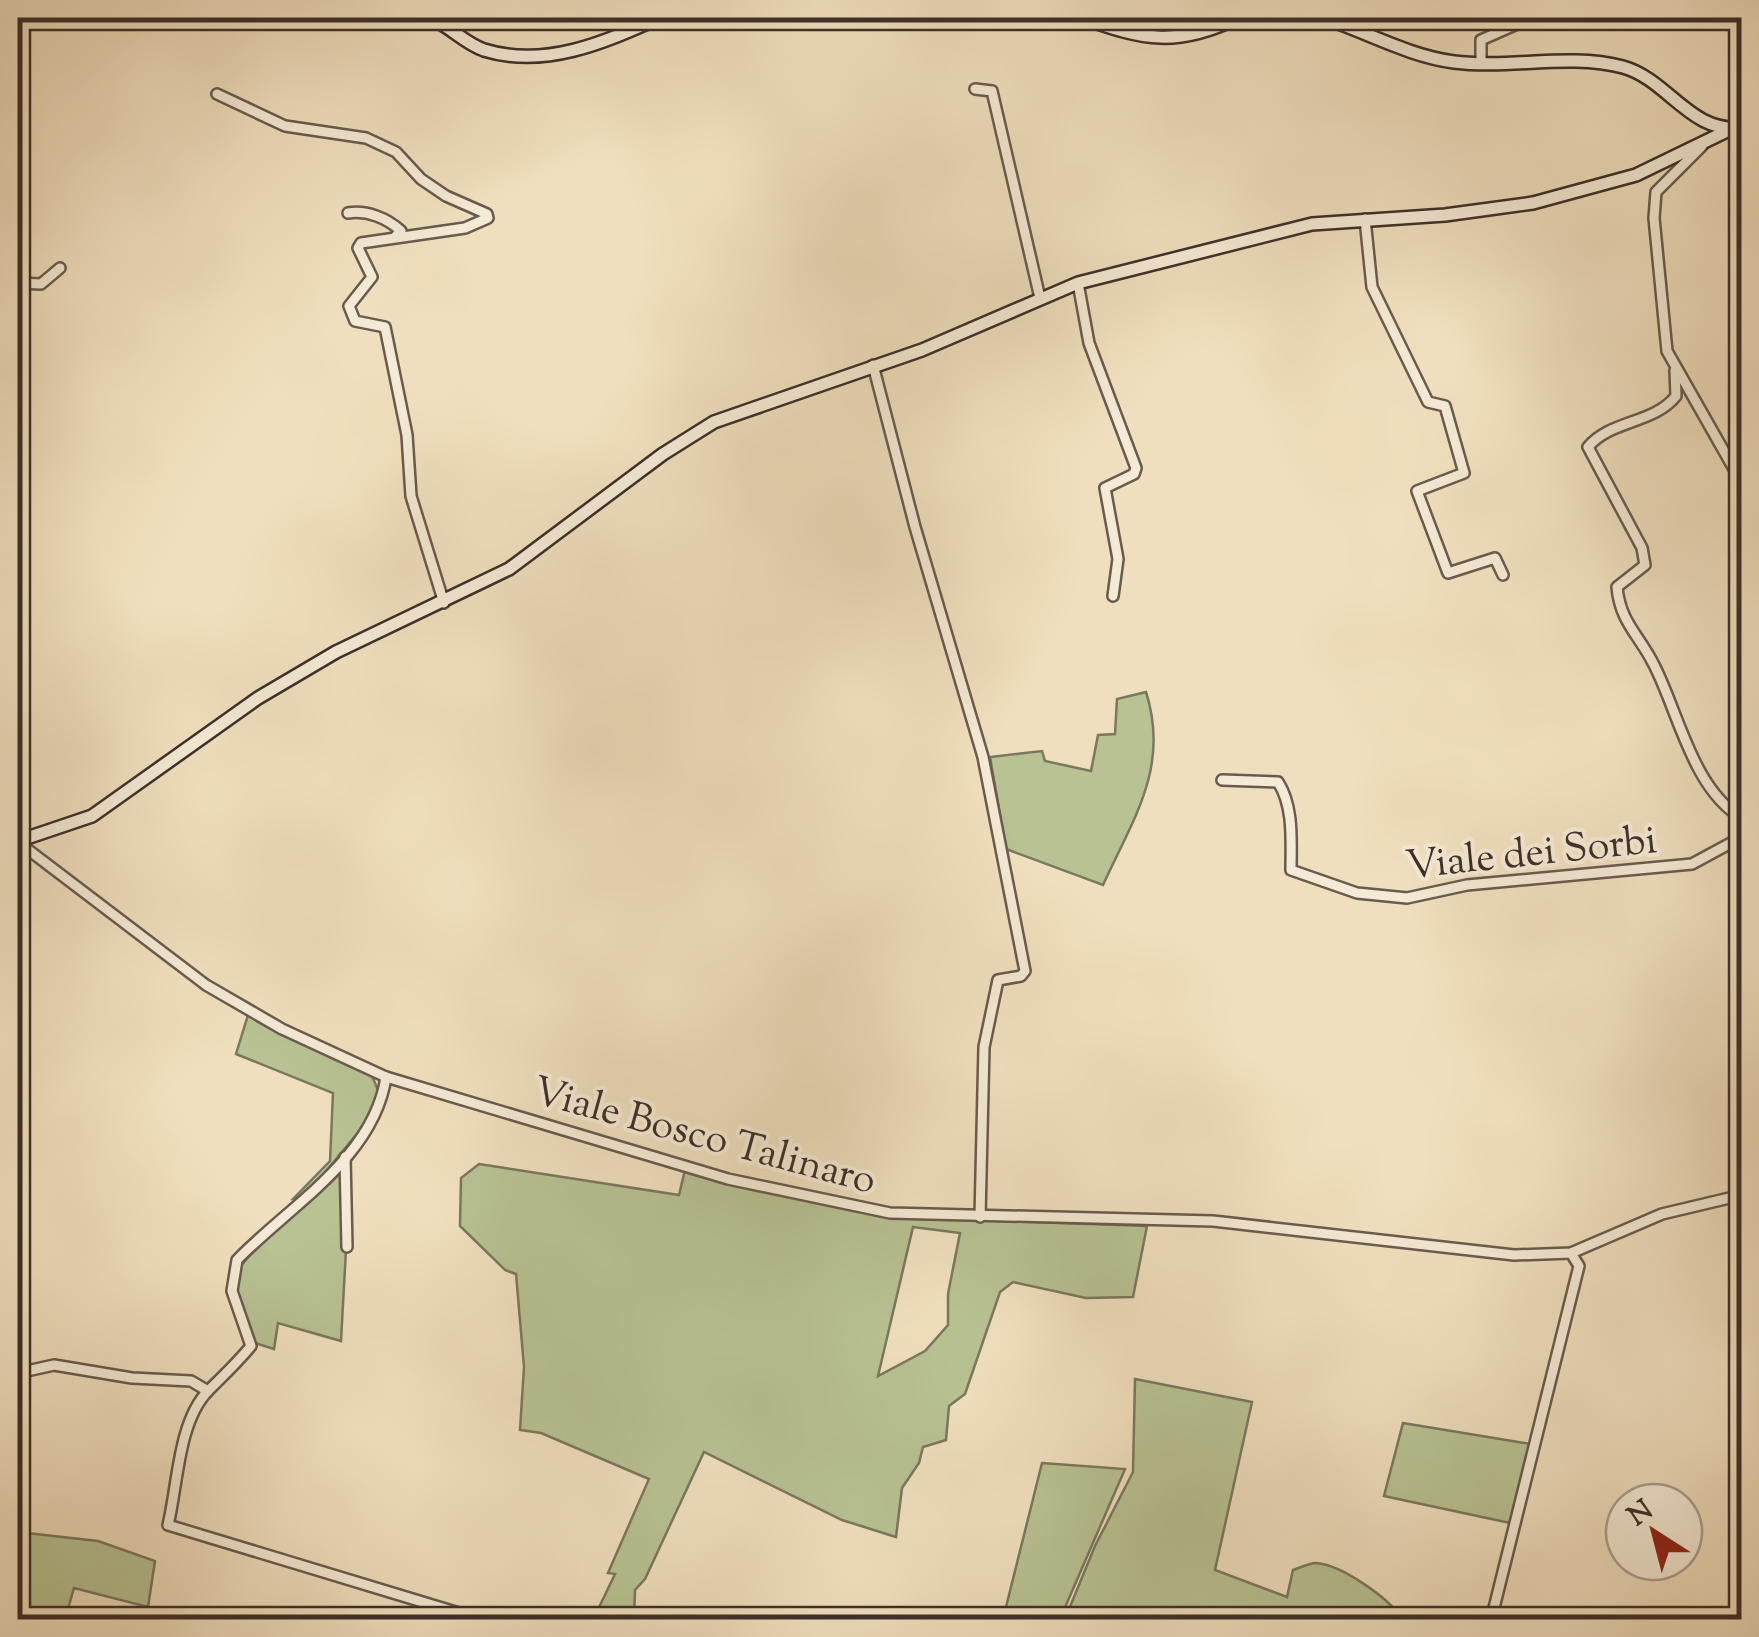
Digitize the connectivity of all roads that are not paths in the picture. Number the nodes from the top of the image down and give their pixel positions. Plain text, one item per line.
1 (430, 18) edge
2 (659, 18) edge
3 (1083, 18) edge
4 (1236, 18) edge
5 (1324, 18) edge
6 (1532, 18) edge
7 (1481, 64) junction
8 (975, 90) dead end
9 (217, 94) dead end
10 (1738, 125) edge
11 (1702, 146) junction
12 (348, 214) dead end
13 (1364, 219) junction
14 (396, 236) junction
15 (60, 268) dead end
16 (18, 284) edge
17 (1078, 284) junction
18 (1040, 298) junction
19 (873, 365) junction
20 (1675, 370) junction
21 (1742, 483) edge
22 (1503, 575) dead end
23 (1113, 596) dead end
24 (444, 603) junction
25 (1222, 780) dead end
26 (1742, 818) edge
27 (1742, 837) edge
28 (18, 841) edge
29 (386, 1077) junction
30 (346, 1157) junction
31 (1742, 1195) edge
32 (980, 1216) junction
33 (347, 1248) dead end
34 (1570, 1253) junction
35 (18, 1373) edge
36 (208, 1391) junction
37 (482, 1620) edge
38 (1491, 1620) edge

1 - 2 main road
3 - 4 main road
5 - 7 main road
6 - 7 street
7 - 10 main road
8 - 18 street
9 - 14 street
10 - 11 main road
11 - 13 main road
11 - 20 street
12 - 14 street
13 - 17 main road
13 - 22 street
14 - 24 street
15 - 16 street
17 - 18 main road
17 - 23 street
18 - 19 main road
19 - 24 main road
19 - 32 street
20 - 21 street
20 - 26 street
24 - 28 main road
25 - 27 street, Viale dei Sorbi
28 - 29 street, Viale Bosco Talinaro
29 - 30 street
29 - 32 street, Viale Bosco Talinaro
30 - 33 street
30 - 36 street
31 - 34 street, Viale Bosco Talinaro
32 - 34 street, Viale Bosco Talinaro
34 - 38 street
35 - 36 street
36 - 37 street

